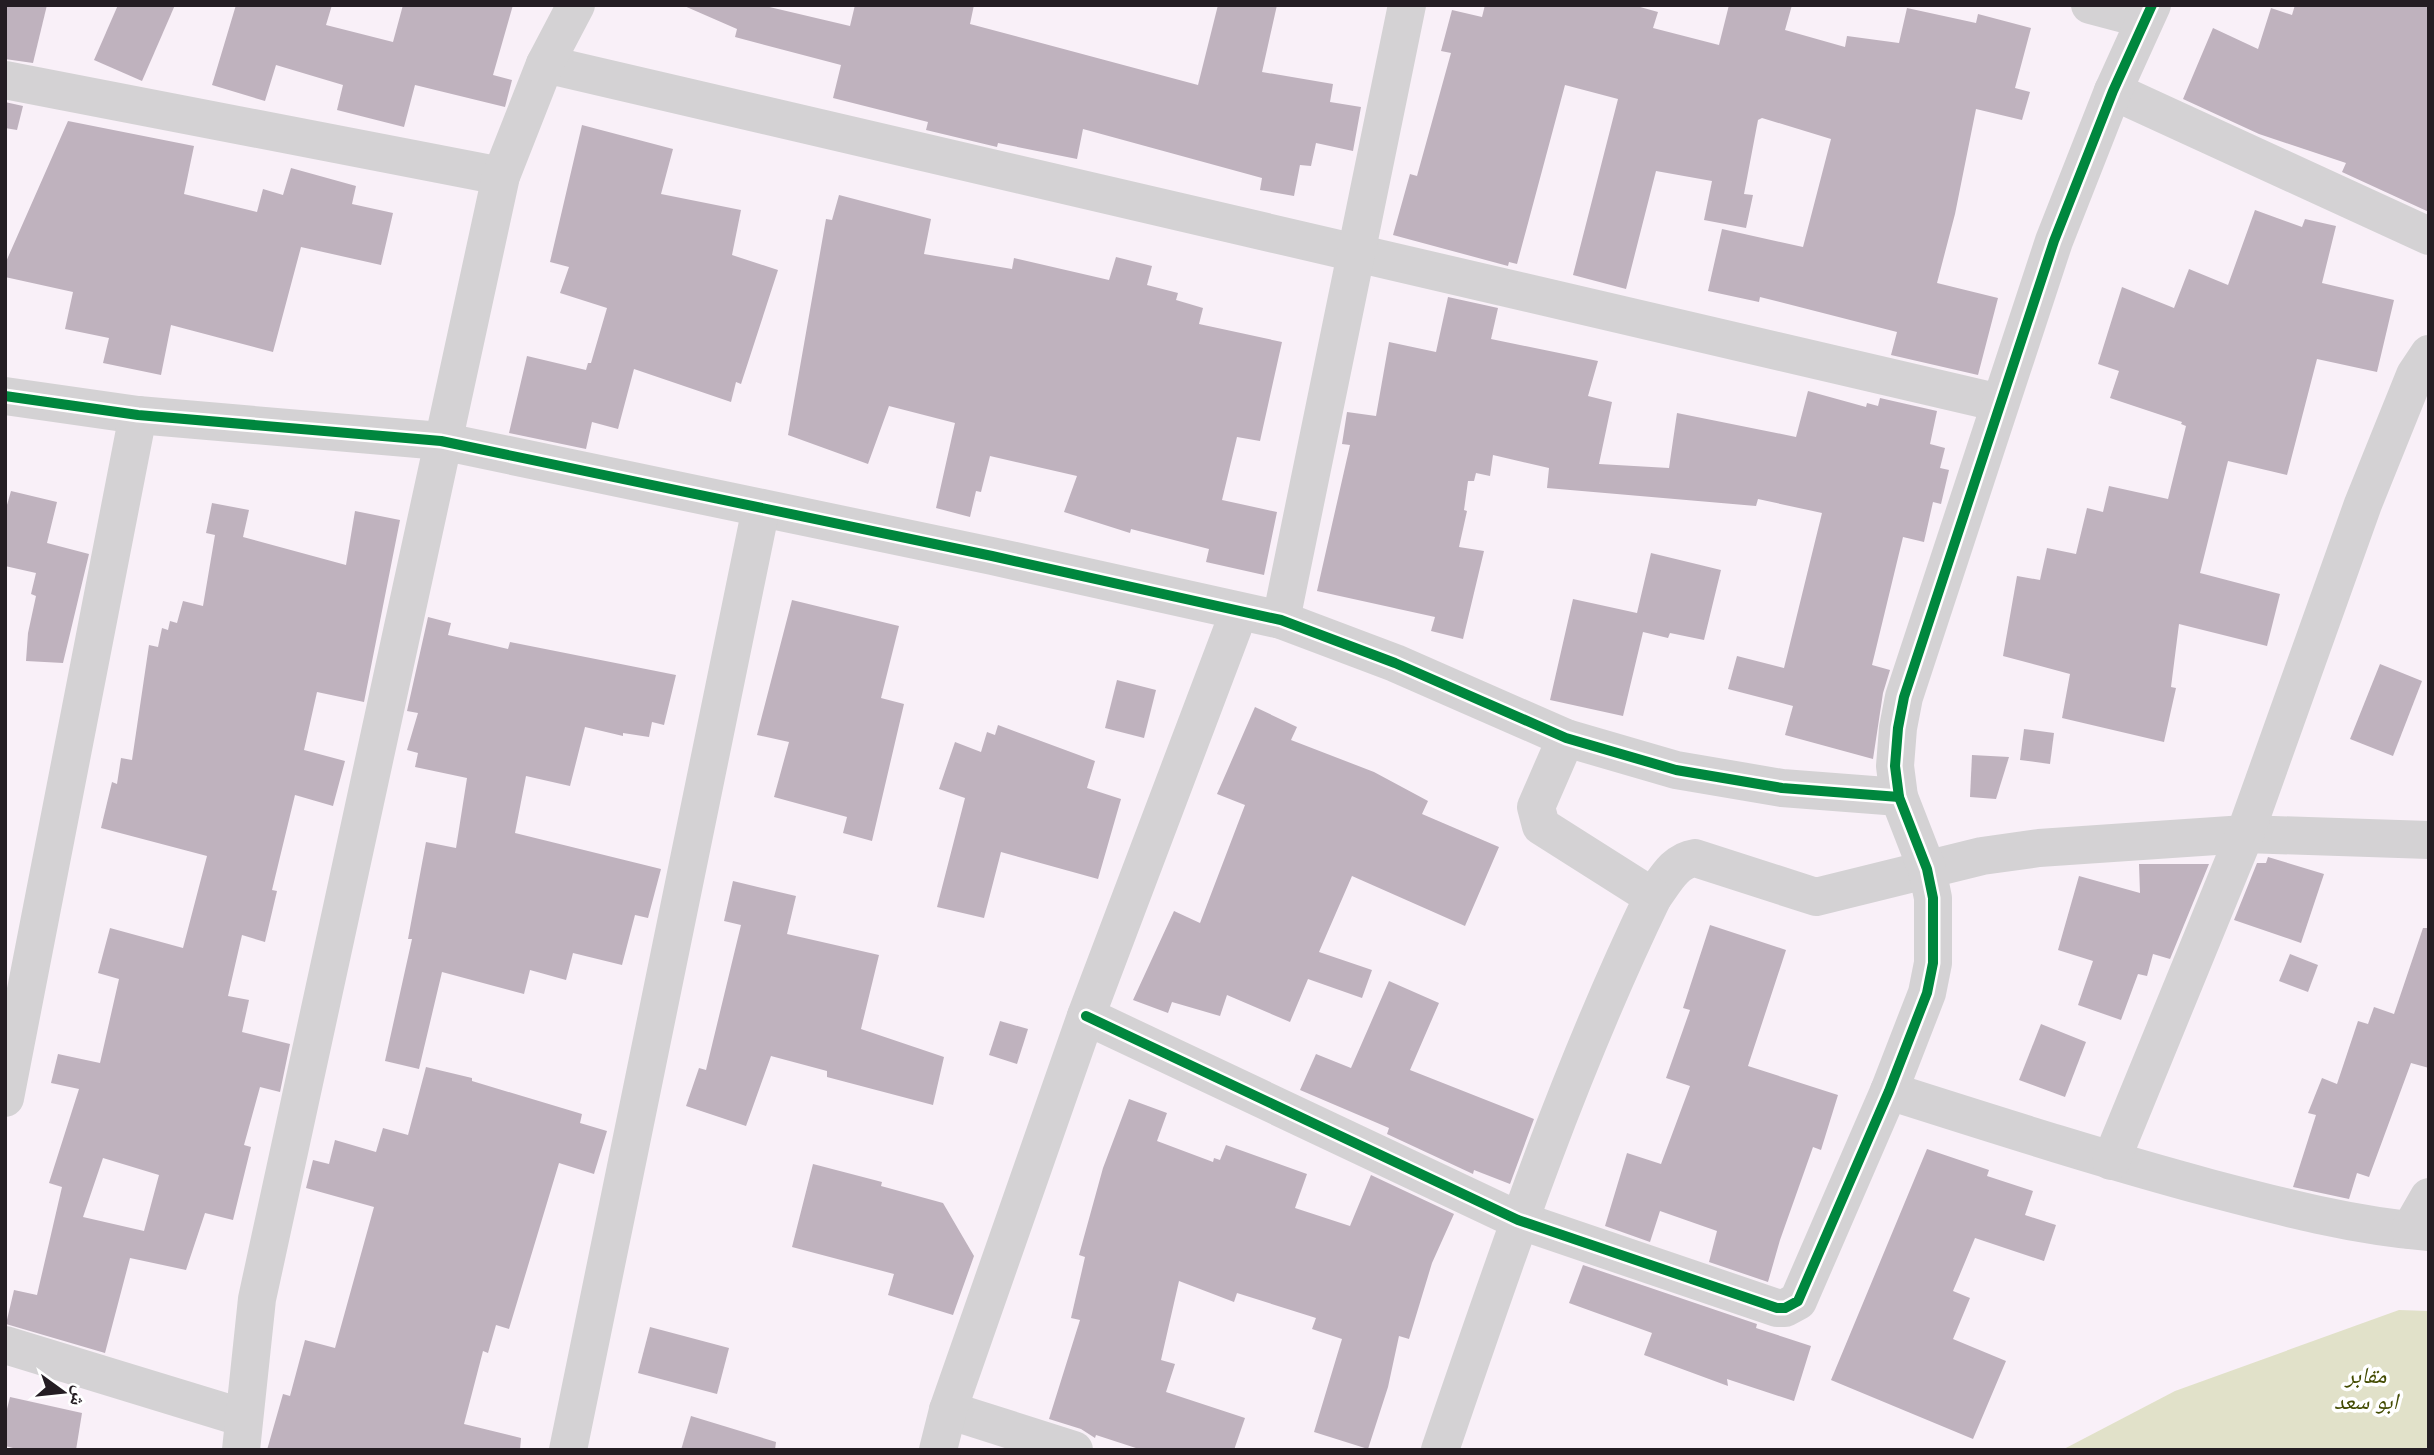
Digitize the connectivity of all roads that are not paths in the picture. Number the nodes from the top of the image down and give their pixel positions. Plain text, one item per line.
1 (576, 5) edge
2 (1407, 5) edge
3 (2090, 5) edge
4 (2147, 12) edge
5 (545, 64) junction
6 (5, 80) edge
7 (2113, 91) junction
8 (501, 176) junction
9 (2429, 236) edge
10 (1357, 255) junction
11 (2429, 354) edge
12 (5, 396) edge
13 (2000, 403) junction
14 (138, 415) junction
15 (441, 441) junction
16 (761, 508) junction
17 (1239, 612) junction
18 (1281, 620) junction
19 (1566, 738) junction
20 (1899, 797) junction
21 (2245, 834) junction
22 (2429, 840) edge
23 (1927, 869) junction
24 (1653, 897) junction
25 (1086, 1016) junction
26 (1889, 1091) junction
27 (5, 1098) edge
28 (2111, 1161) junction
29 (2429, 1197) edge
30 (1518, 1220) junction
31 (2419, 1231) edge
32 (5, 1345) edge
33 (948, 1410) junction
34 (242, 1434) edge
35 (568, 1450) edge
36 (938, 1450) edge
37 (1074, 1450) edge
38 (1440, 1450) edge

1 - 5 street
2 - 10 street
3 - 4 street
4 - 7 street
5 - 8 street
5 - 10 street
6 - 8 street
7 - 9 street
7 - 13 street
8 - 15 street
10 - 13 street
10 - 18 street
11 - 21 street
12 - 14 street
13 - 20 street
14 - 15 street
14 - 27 street
15 - 16 street
15 - 34 street
16 - 17 street
16 - 35 street
17 - 18 street
17 - 25 street
18 - 19 street
19 - 20 street
19 - 24 street
20 - 23 street
21 - 22 street
21 - 23 street
21 - 28 street
23 - 24 street
23 - 26 street
24 - 30 street
25 - 30 street
25 - 33 street
26 - 28 street
26 - 30 street
28 - 31 street
29 - 31 street
30 - 38 street
32 - 34 street
33 - 36 street
33 - 37 street

